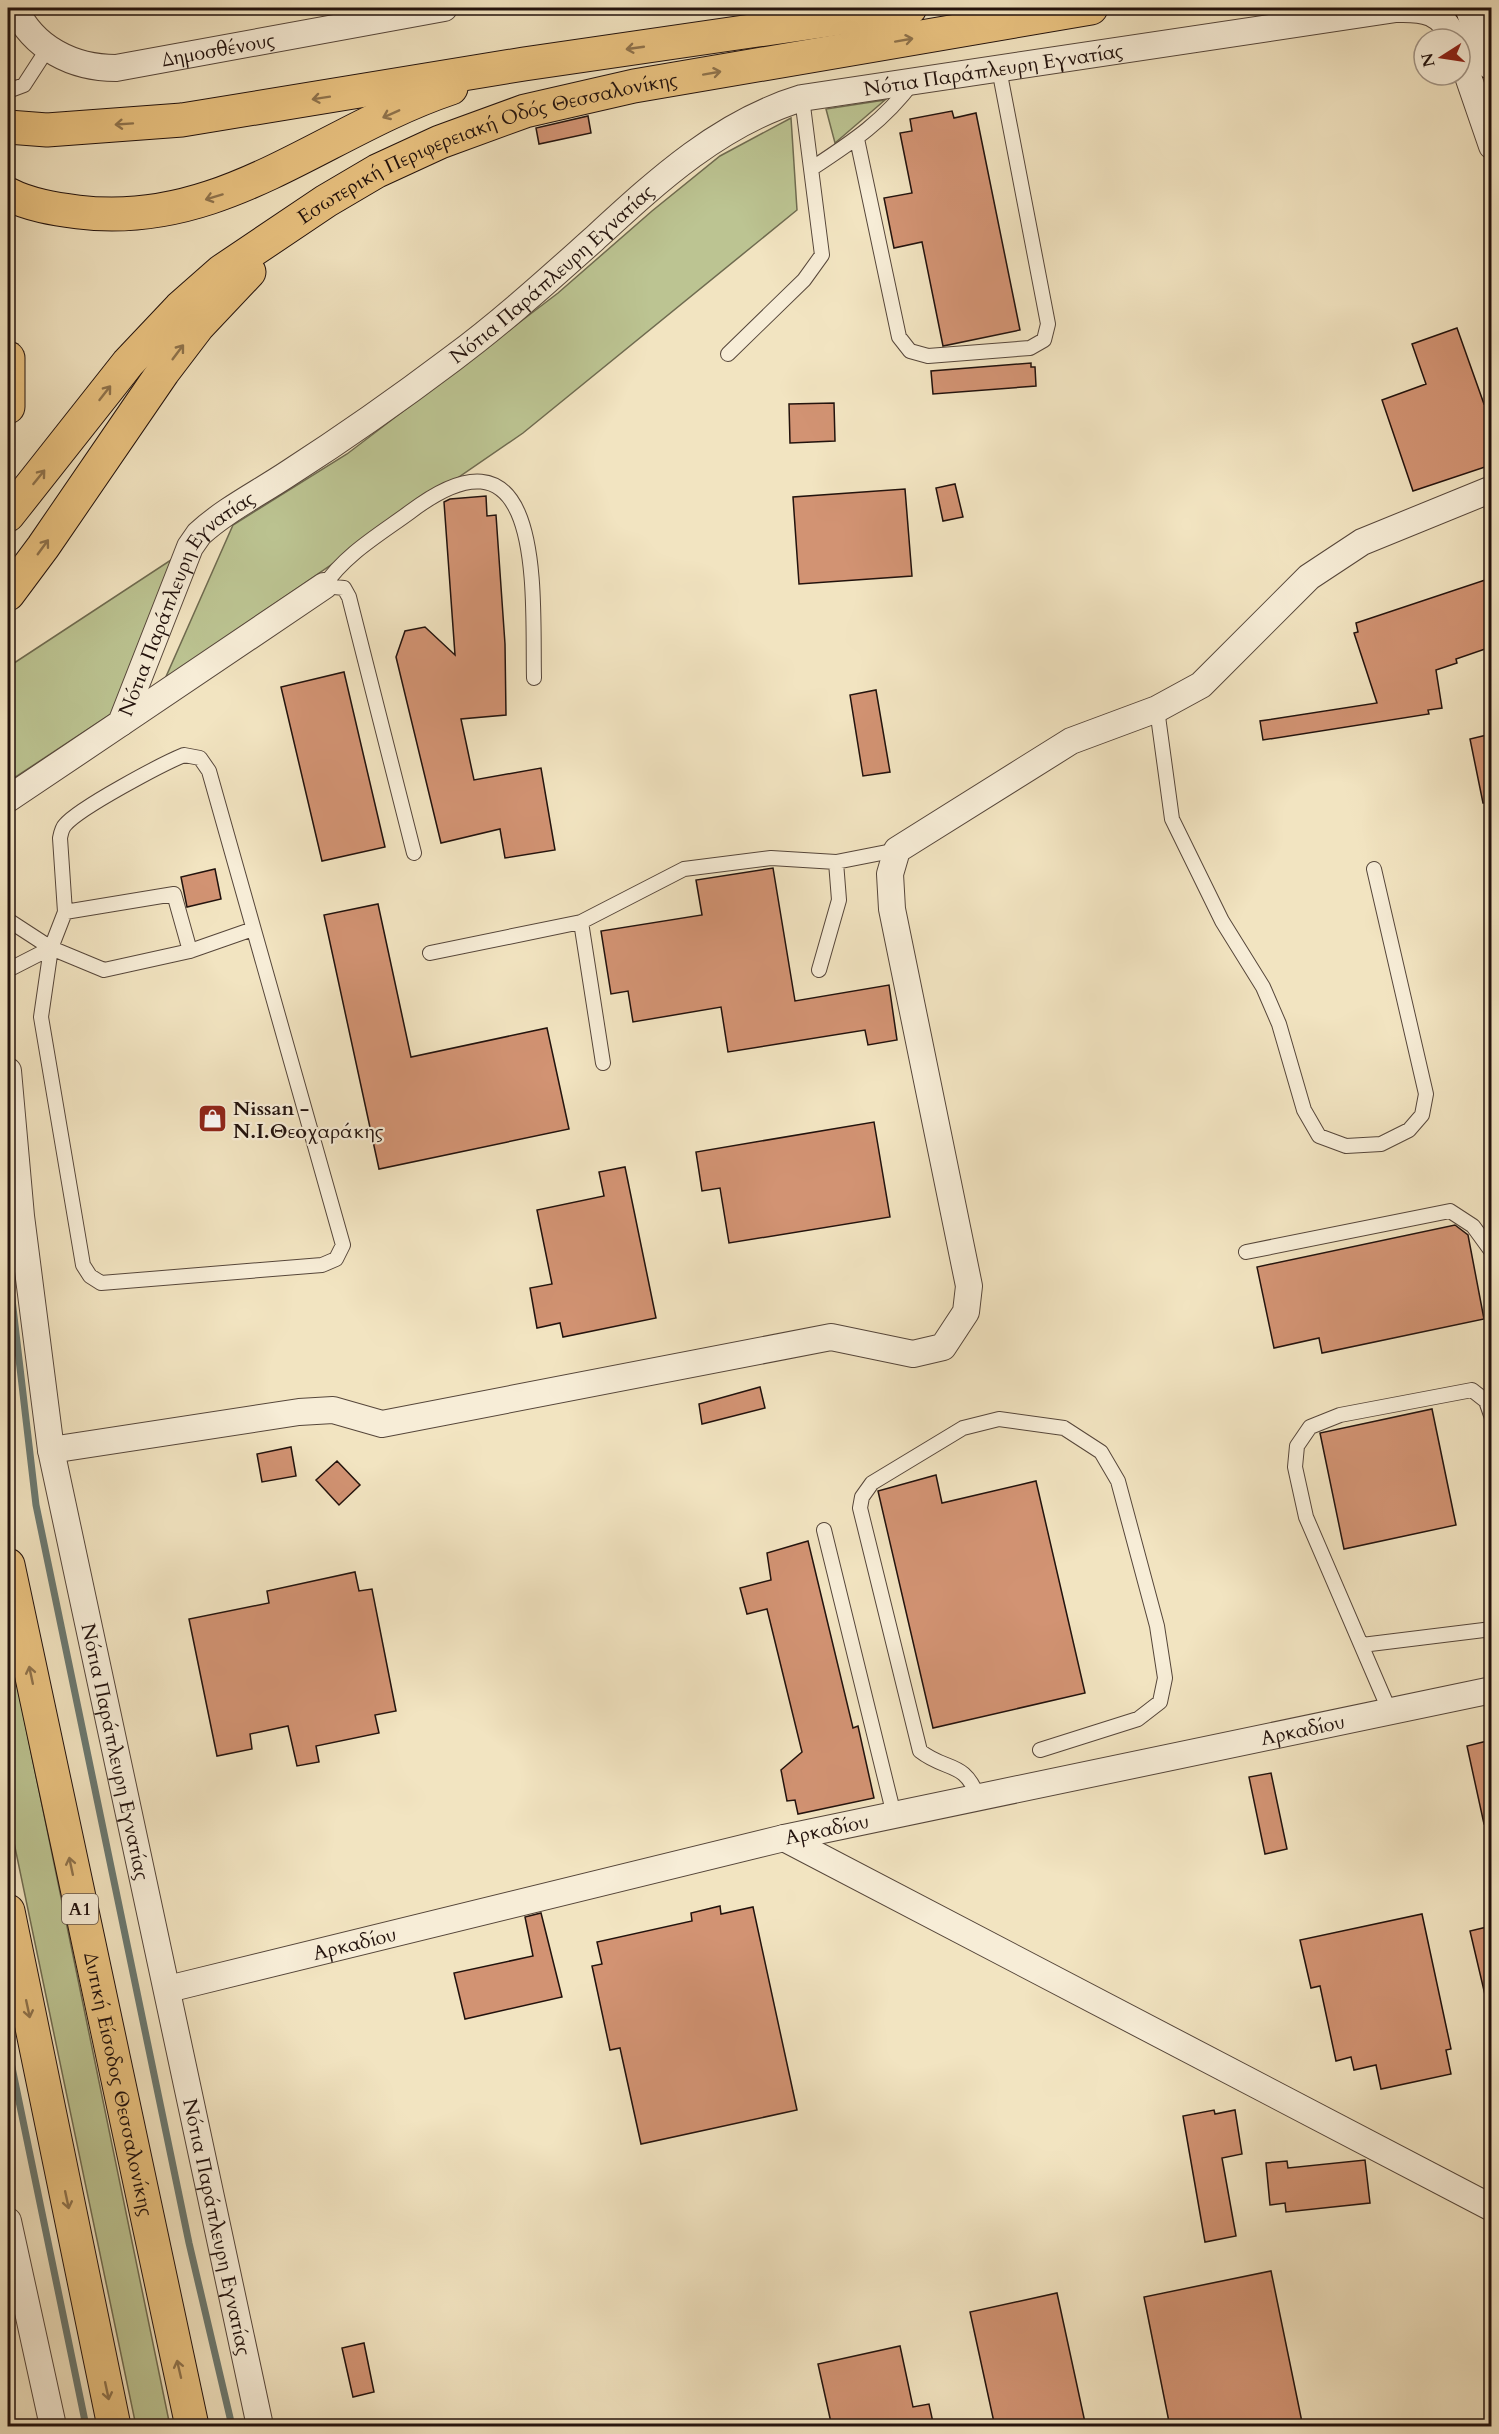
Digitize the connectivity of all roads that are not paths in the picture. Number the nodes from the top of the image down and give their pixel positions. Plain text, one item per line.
1 (15, 8) edge
2 (444, 8) edge
3 (903, 8) edge
4 (1091, 8) edge
5 (1472, 8) edge
6 (1389, 9) edge
7 (1448, 27) edge
8 (48, 48) junction
9 (1491, 63) edge
10 (524, 64) junction
11 (999, 69) junction
12 (913, 82) junction
13 (1471, 87) edge
14 (8, 91) edge
15 (802, 98) junction
16 (8, 127) edge
17 (857, 140) junction
18 (1491, 146) edge
19 (811, 170) junction
20 (8, 194) edge
21 (304, 217) junction
22 (728, 354) dead end
23 (8, 358) edge
24 (8, 406) edge
25 (1491, 489) edge
26 (8, 515) edge
27 (324, 586) junction
28 (8, 594) edge
29 (534, 678) dead end
30 (1157, 709) junction
31 (121, 723) junction
32 (8, 799) edge
33 (897, 850) junction
34 (414, 854) dead end
35 (836, 862) junction
36 (1374, 869) dead end
37 (65, 912) junction
38 (8, 920) edge
39 (580, 922) junction
40 (253, 929) junction
41 (51, 948) junction
42 (190, 951) junction
43 (430, 953) dead end
44 (8, 970) edge
45 (819, 970) dead end
46 (603, 1063) dead end
47 (8, 1071) edge
48 (1246, 1251) dead end
49 (1491, 1252) edge
50 (1491, 1418) edge
51 (51, 1450) junction
52 (824, 1530) dead end
53 (8, 1565) edge
54 (1491, 1629) edge
55 (1362, 1645) junction
56 (1491, 1690) edge
57 (1390, 1712) junction
58 (1040, 1750) dead end
59 (978, 1797) junction
60 (894, 1815) junction
61 (784, 1838) junction
62 (8, 1911) edge
63 (168, 1989) junction
64 (1491, 2208) edge
65 (8, 2223) edge
66 (53, 2427) edge
67 (114, 2427) edge
68 (192, 2427) edge
69 (260, 2427) edge

1 - 8 street, Δημοσθένους
2 - 8 street, Δημοσθένους
3 -> 10 highway, Εσωτερική Περιφερειακή Οδός Θεσσαλονίκης
21 -> 4 highway, Εσωτερική Περιφερειακή Οδός Θεσσαλονίκης
5 - 9 main road
6 - 7 street, Νότια Παράπλευρη Εγνατίας
6 - 11 street, Νότια Παράπλευρη Εγνατίας
8 - 14 lane
10 -> 16 highway, Εσωτερική Περιφερειακή Οδός Θεσσαλονίκης
10 -> 20 highway
11 - 12 street, Νότια Παράπλευρη Εγνατίας
11 - 17 lane
12 - 15 street, Νότια Παράπλευρη Εγνατίας
12 - 17 lane
13 - 18 street
15 - 19 lane
15 - 31 street, Νότια Παράπλευρη Εγνατίας
17 - 19 lane
19 - 22 lane
26 -> 21 highway, Εσωτερική Περιφερειακή Οδός Θεσσαλονίκης
28 -> 21 highway
23 - 24 highway
25 - 30 street
27 - 29 lane
27 - 31 street
27 - 34 lane
30 - 33 street
30 - 36 lane
31 - 32 street, Νότια Παράπλευρη Εγνατίας
33 - 35 lane
33 - 51 street
35 - 39 lane
35 - 45 lane
37 - 40 lane
37 - 41 lane
37 - 42 lane
38 - 41 lane
39 - 43 lane
39 - 46 lane
40 - 41 lane
40 - 42 lane
41 - 42 lane
41 - 44 lane
47 - 51 street, Νότια Παράπλευρη Εγνατίας
48 - 49 lane
50 - 55 lane
51 - 63 street, Νότια Παράπλευρη Εγνατίας
52 - 60 lane
68 -> 53 highway, Δυτική Είσοδος Θεσσαλονίκης / Α1
54 - 55 lane
55 - 57 lane
56 - 57 street, Αρκαδίου
57 - 59 street, Αρκαδίου
58 - 59 lane
59 - 60 street, Αρκαδίου
60 - 61 street, Αρκαδίου
61 - 63 street, Αρκαδίου
61 - 64 street
62 -> 67 highway
63 - 69 street, Νότια Παράπλευρη Εγνατίας
65 - 66 street

